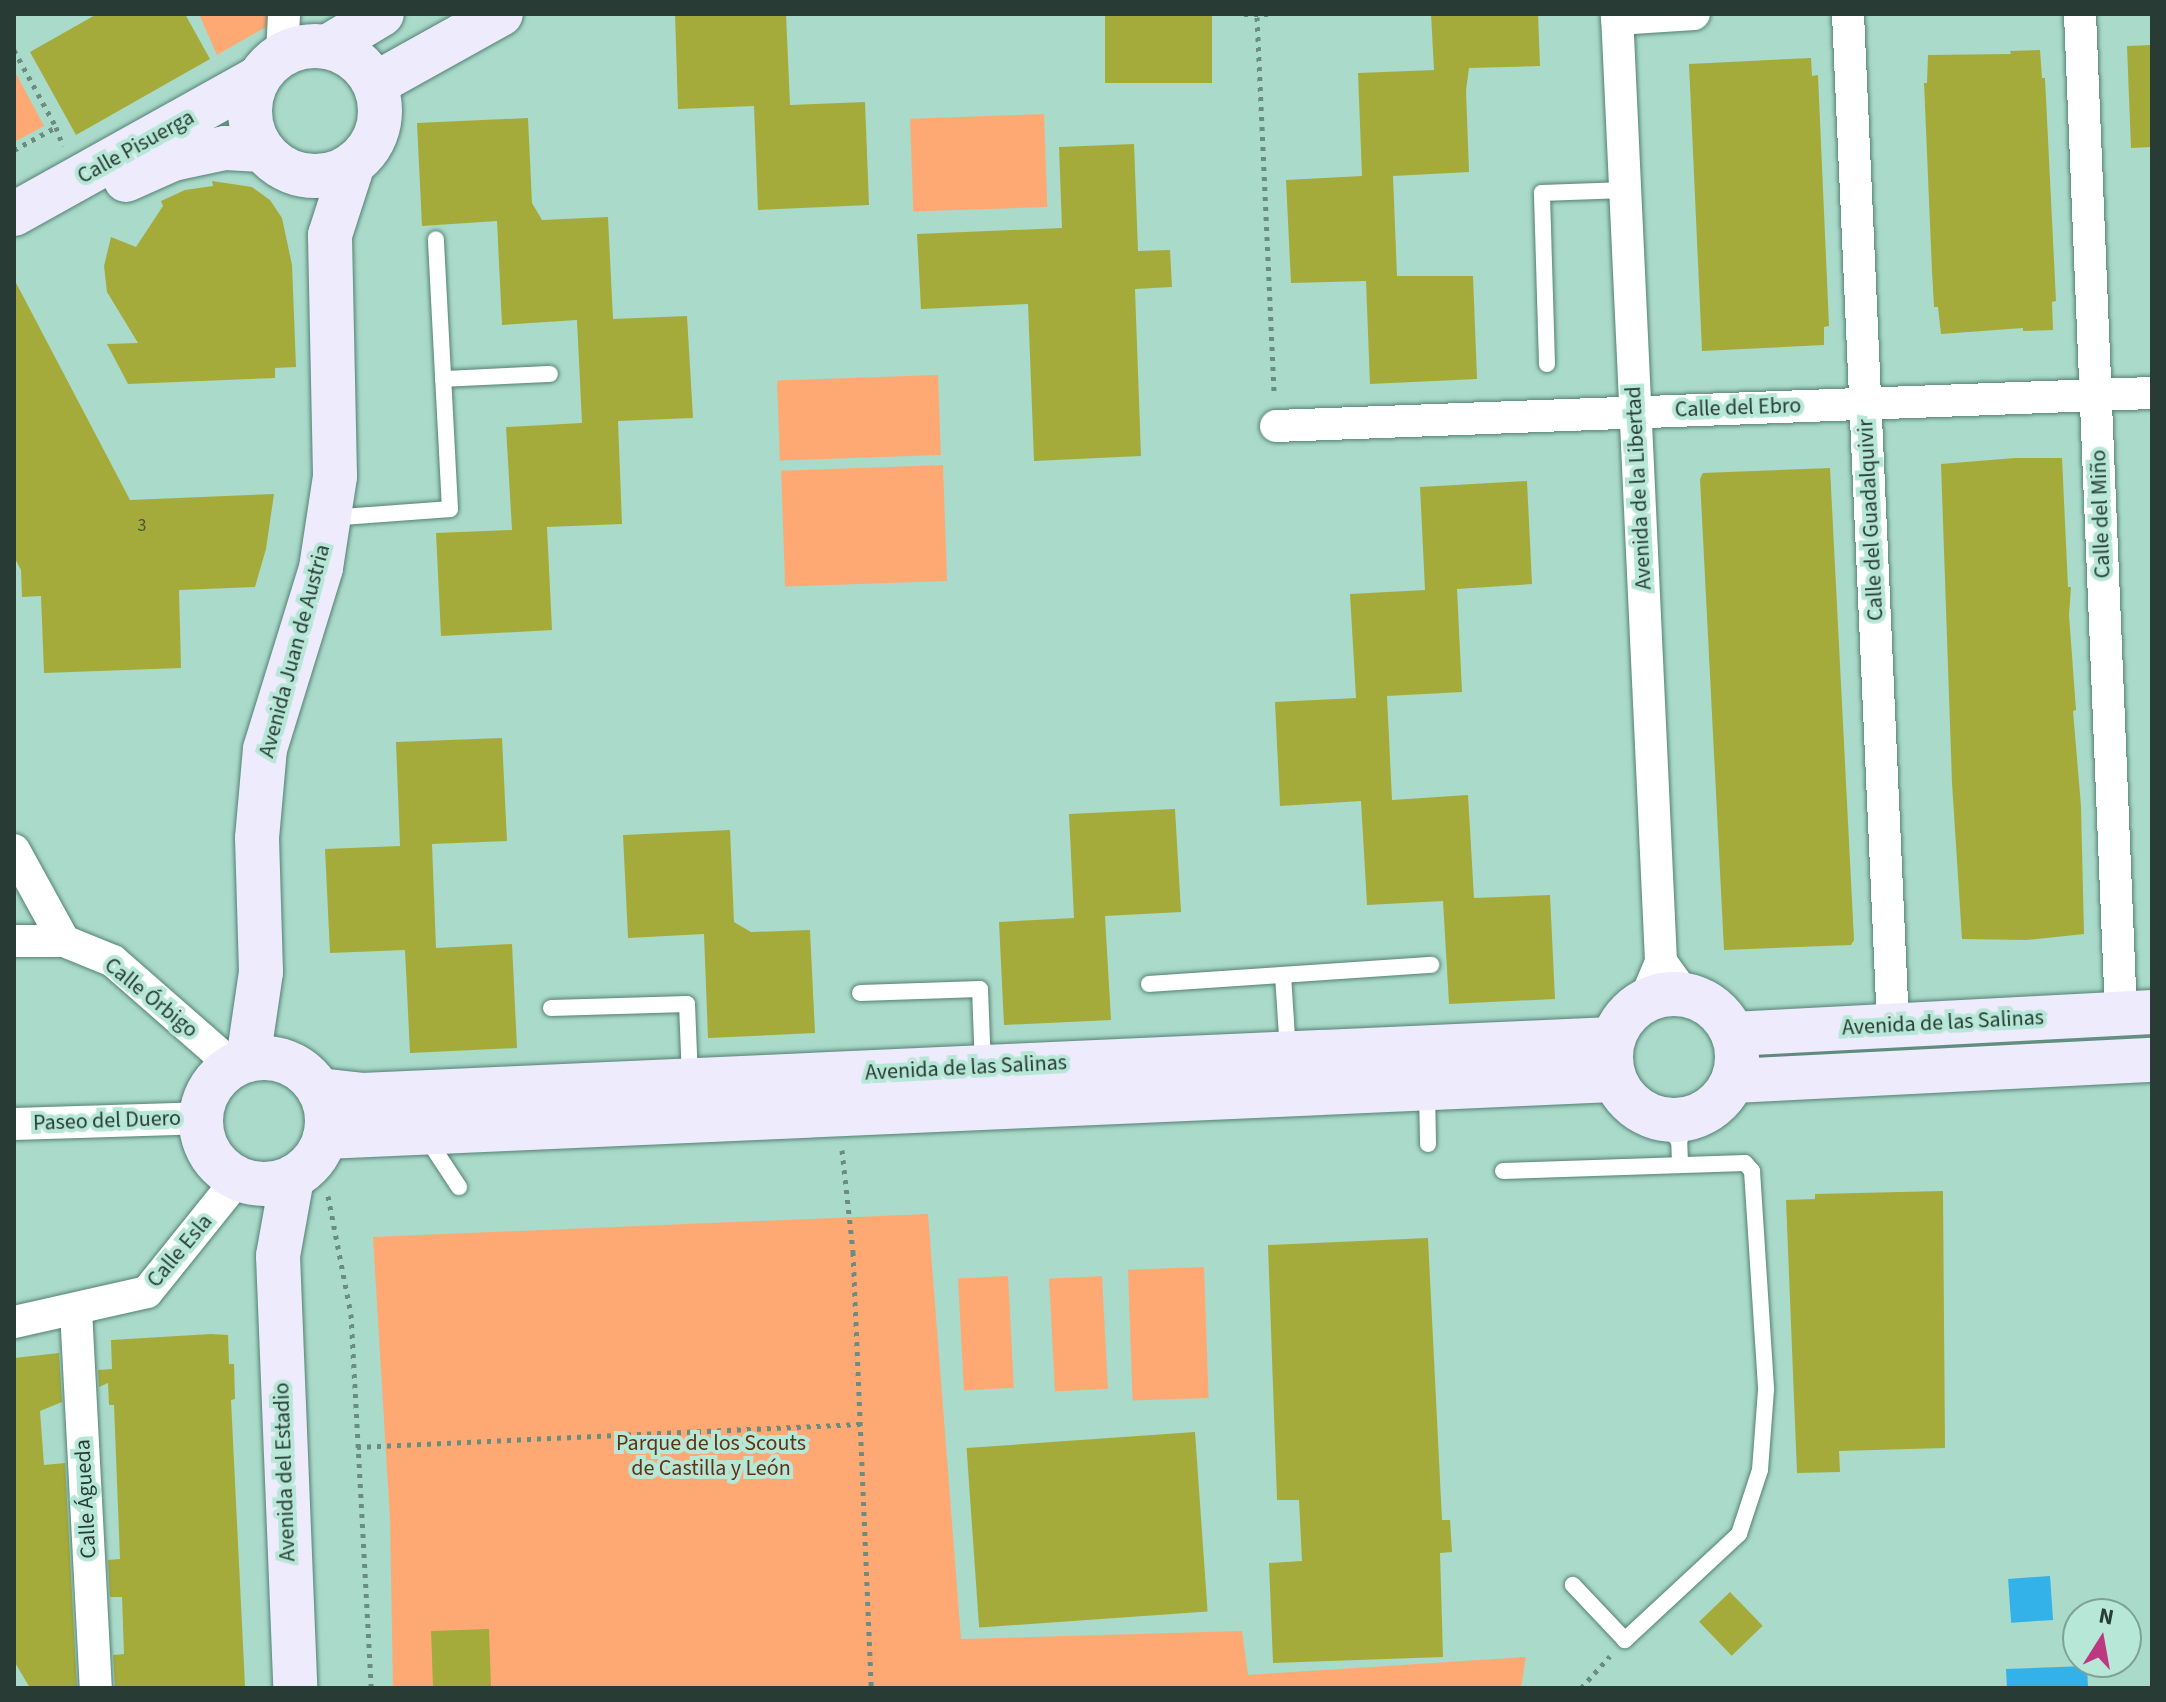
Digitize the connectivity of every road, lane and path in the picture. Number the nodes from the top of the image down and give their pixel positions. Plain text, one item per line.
1 (382, 14) edge
2 (501, 14) edge
3 (1244, 14) edge
4 (1268, 14) edge
5 (1694, 14) edge
6 (1848, 14) edge
7 (2080, 14) edge
8 (1617, 16) edge
9 (1257, 17) junction
10 (293, 42) edge
11 (14, 50) edge
12 (375, 84) junction
13 (56, 127) junction
14 (14, 150) edge
15 (275, 161) junction
16 (353, 164) junction
17 (74, 182) junction
18 (1625, 190) junction
19 (14, 214) edge
20 (330, 235) junction
21 (14, 238) edge
22 (436, 239) dead end
23 (1547, 364) dead end
24 (550, 374) dead end
25 (443, 379) junction
26 (2152, 393) edge
27 (2096, 395) junction
28 (1865, 404) junction
29 (1635, 412) junction
30 (1276, 426) joint
31 (329, 518) junction
32 (14, 850) edge
33 (14, 941) edge
34 (64, 941) junction
35 (1431, 965) dead end
36 (1283, 975) junction
37 (1149, 984) dead end
38 (1663, 985) junction
39 (860, 993) dead end
40 (551, 1008) dead end
41 (2136, 1013) edge
42 (1893, 1025) junction
43 (1733, 1034) junction
44 (1288, 1053) junction
45 (1613, 1060) junction
46 (2152, 1060) edge
47 (256, 1062) junction
48 (983, 1067) junction
49 (690, 1080) junction
50 (1734, 1081) junction
51 (1427, 1088) junction
52 (319, 1090) junction
53 (836, 1114) junction
54 (200, 1118) junction
55 (14, 1124) edge
56 (1677, 1127) junction
57 (423, 1132) junction
58 (325, 1137) junction
59 (1428, 1144) dead end
60 (1680, 1164) junction
61 (1503, 1171) dead end
62 (278, 1180) junction
63 (459, 1187) dead end
64 (76, 1310) junction
65 (14, 1322) edge
66 (860, 1424) junction
67 (357, 1447) junction
68 (1573, 1585) dead end
69 (1625, 1640) junction
70 (96, 1688) edge
71 (295, 1688) edge
72 (371, 1688) edge
73 (871, 1688) edge
74 (1581, 1688) edge

1 - 10 street, Calle Pisuerga
2 - 12 street
3 - 9 path
4 - 9 path
5 - 8 street
6 - 28 street, Calle del Guadalquivir
7 - 27 street, Calle del Miño
8 - 18 street, Avenida de la Libertad
9 - 30 path
10 - 12 street
10 - 15 street
10 - 17 street, Calle Pisuerga
11 - 13 path
12 - 16 street
13 - 14 path
13 - 17 path
15 - 16 street
15 - 20 street
15 - 21 street, Calle Pisuerga
16 - 20 street, Avenida Juan de Austria
17 - 19 street, Calle Pisuerga
18 - 23 lane
18 - 29 street, Avenida de la Libertad
20 - 31 street, Avenida Juan de Austria
22 - 25 lane
24 - 25 lane
25 - 31 lane
26 - 27 street, Calle del Ebro
27 - 28 street, Calle del Ebro
27 - 41 street, Calle del Miño
28 - 29 street, Calle del Ebro
28 - 42 street, Calle del Guadalquivir
29 - 30 street, Calle del Ebro
29 - 38 street, Avenida de la Libertad
31 - 47 street, Avenida Juan de Austria
32 - 34 street
33 - 34 street, Calle Órbigo
34 - 47 street, Calle Órbigo
35 - 36 lane
36 - 37 lane
36 - 44 lane
38 - 43 street
38 - 45 street
39 - 48 lane
40 - 49 lane
41 - 42 street, Avenida de las Salinas
42 - 43 street, Avenida de las Salinas
43 - 50 street
44 - 45 street, Avenida de las Salinas
44 - 48 street, Avenida de las Salinas
45 - 51 street, Avenida de las Salinas
45 - 56 street
46 - 50 street, Avenida de las Salinas
47 - 52 street
47 - 54 street
48 - 49 street, Avenida de las Salinas
49 - 52 street, Avenida de las Salinas
50 - 56 street
51 - 53 street, Avenida de las Salinas
51 - 59 lane
52 - 58 street
53 - 57 street, Avenida de las Salinas
53 - 66 path
54 - 55 street, Paseo del Duero
54 - 62 street
56 - 60 lane
57 - 58 street, Avenida de las Salinas
57 - 63 lane
58 - 62 street
60 - 61 lane
60 - 69 lane
62 - 64 street, Calle Esla
62 - 67 path
62 - 71 street, Avenida del Estadio
64 - 65 street, Calle Esla
64 - 70 street, Calle Águeda
66 - 67 path
66 - 73 path
67 - 72 path
68 - 69 lane
69 - 74 path

